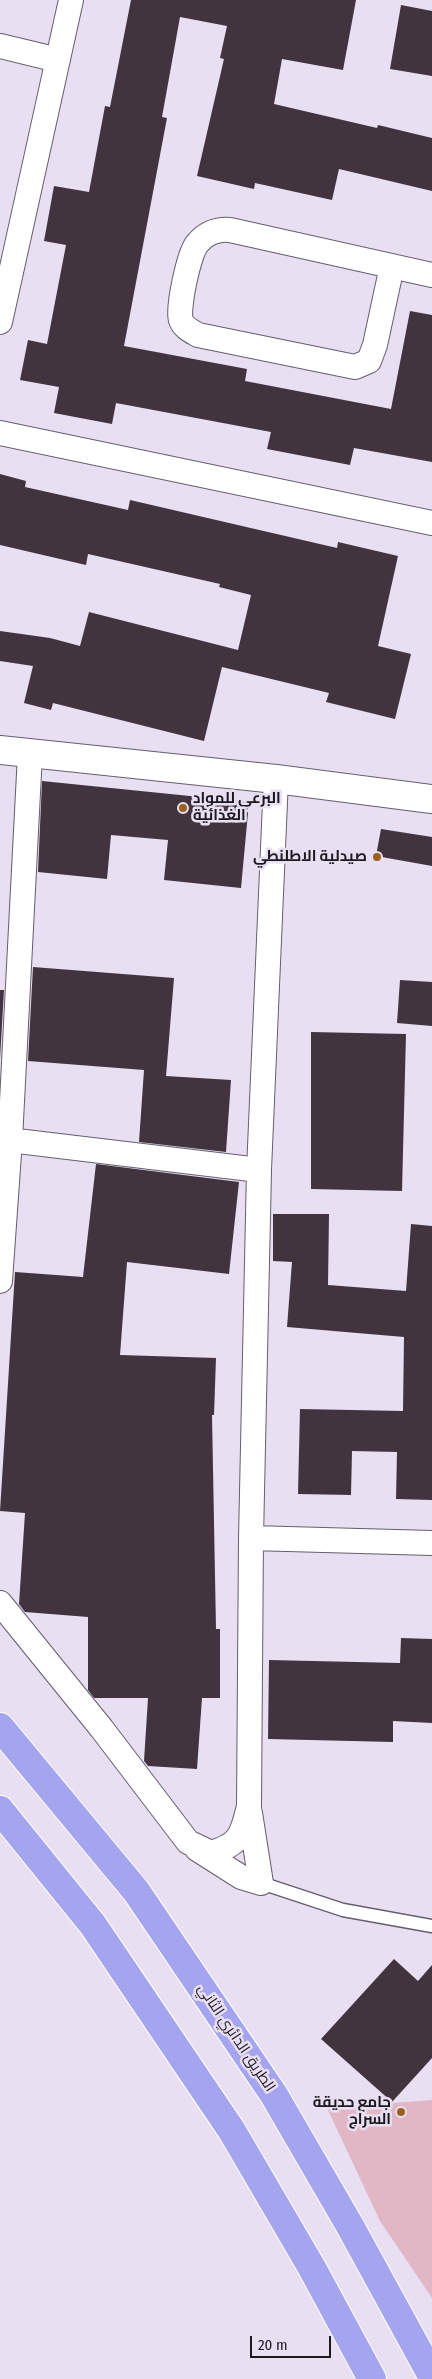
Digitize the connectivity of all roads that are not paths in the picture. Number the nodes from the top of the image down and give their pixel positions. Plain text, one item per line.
1 (70, 0) edge
2 (0, 46) edge
3 (58, 60) junction
4 (392, 266) junction
5 (432, 275) edge
6 (0, 322) edge
7 (0, 433) edge
8 (432, 523) edge
9 (0, 750) edge
10 (30, 754) junction
11 (276, 779) junction
12 (432, 799) edge
13 (5, 1140) edge
14 (259, 1170) junction
15 (0, 1281) edge
16 (251, 1538) junction
17 (432, 1543) edge
18 (0, 1603) edge
19 (0, 1727) edge
20 (249, 1806) junction
21 (0, 1810) edge
22 (188, 1842) junction
23 (260, 1883) junction
24 (432, 1926) edge
25 (432, 2376) edge
26 (372, 2379) edge

1 - 3 street
2 - 3 street
3 - 6 street
4 - 4 street
4 - 5 street
7 - 8 street
9 - 10 street
10 - 11 street
10 - 13 street
11 - 12 street
11 - 14 street
13 - 14 street
13 - 15 street
14 - 16 street
16 - 17 street
16 - 20 street
18 - 22 street
19 - 25 highway, الطريق الدائري الثاني
20 - 22 street
20 - 23 street
21 - 26 highway
22 - 23 street
23 - 24 lane

